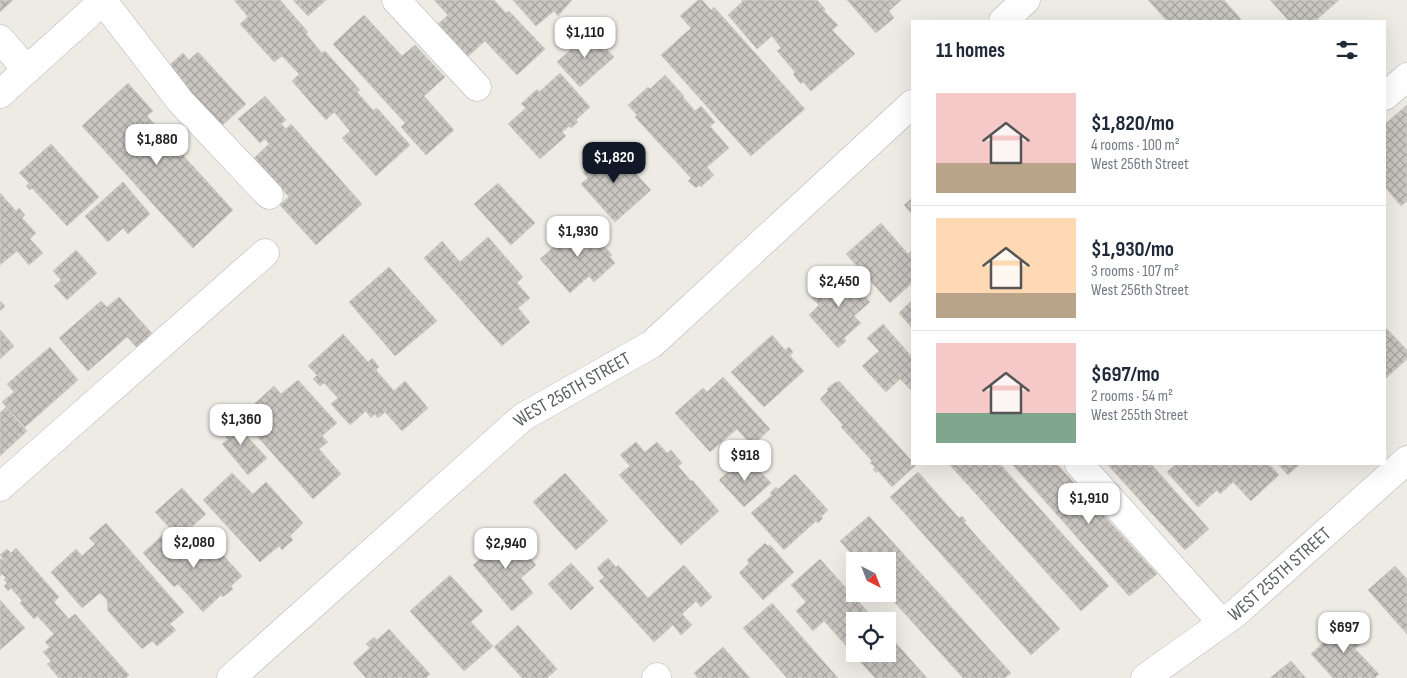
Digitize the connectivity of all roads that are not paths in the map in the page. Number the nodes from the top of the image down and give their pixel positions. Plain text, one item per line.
1 (396, 0) edge
2 (1026, 0) edge
3 (103, 1) edge
4 (1004, 20) edge
5 (0, 39) edge
6 (27, 70) junction
7 (1407, 77) edge
8 (477, 87) dead end
9 (0, 94) edge
10 (1386, 95) edge
11 (910, 110) edge
12 (269, 195) dead end
13 (265, 253) dead end
14 (1407, 460) edge
15 (1080, 465) edge
16 (0, 487) edge
17 (1222, 623) junction
18 (231, 678) edge
19 (1145, 678) edge

1 - 8 street
2 - 4 street
3 - 6 street
3 - 12 street
5 - 6 street
6 - 9 street
7 - 10 street
11 - 18 street, WEST 256TH STREET
13 - 16 street
14 - 17 street, WEST 255TH STREET
15 - 17 street
17 - 19 street, WEST 255TH STREET

